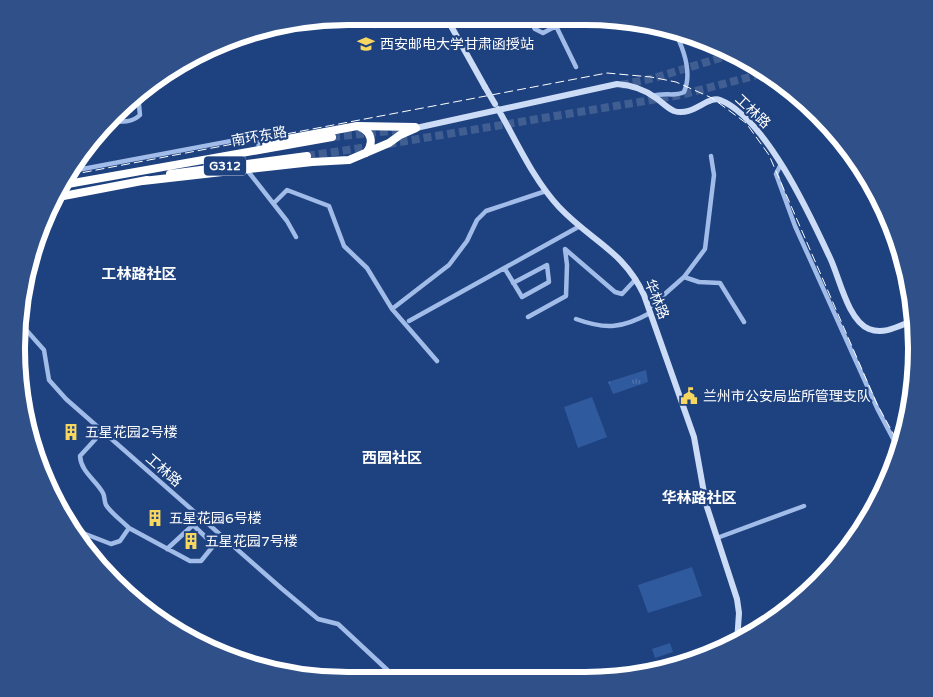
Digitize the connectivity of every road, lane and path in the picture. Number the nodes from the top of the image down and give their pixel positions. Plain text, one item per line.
1 (451, 25) edge
2 (533, 25) edge
3 (556, 26) joint
4 (678, 39) edge
5 (576, 66) dead end
6 (653, 96) junction
7 (139, 102) edge
8 (499, 111) junction
9 (118, 122) edge
10 (357, 126) junction
11 (416, 128) junction
12 (279, 132) dead end
13 (256, 136) junction
14 (332, 137) tunnel mouth
15 (258, 144) junction
16 (307, 156) tunnel mouth
17 (362, 156) junction
18 (711, 156) dead end
19 (191, 160) junction
20 (781, 164) junction
21 (80, 170) edge
22 (247, 170) junction
23 (143, 181) junction
24 (70, 183) edge
25 (546, 191) junction
26 (63, 196) edge
27 (274, 203) junction
28 (580, 226) junction
29 (296, 237) dead end
30 (505, 269) junction
31 (684, 277) junction
32 (636, 279) junction
33 (513, 283) junction
34 (392, 309) junction
35 (649, 310) junction
36 (528, 317) dead end
37 (576, 319) dead end
38 (409, 321) dead end
39 (744, 322) dead end
40 (907, 323) edge
41 (26, 330) edge
42 (437, 361) dead end
43 (102, 432) junction
44 (894, 441) edge
45 (804, 506) dead end
46 (129, 528) junction
47 (84, 533) edge
48 (717, 538) junction
49 (167, 549) junction
50 (737, 634) edge
51 (390, 672) edge

1 - 8 street, 华林路, bridge
2 - 3 street
3 - 5 street
4 - 6 street
6 - 8 street, 工林路
6 - 20 street, 工林路
7 - 9 street
8 - 11 street, 工林路
8 - 25 street, 华林路
10 - 11 highway
10 - 15 highway
10 - 17 highway
11 - 17 highway
12 - 13 street
13 - 15 street
13 - 21 street
14 - 19 highway, 南环东路 / G312
15 - 19 highway
16 - 23 highway, 南环东路 / G312
17 - 22 highway
18 - 31 street
19 - 24 highway, G312
20 - 40 street, 工林路
20 - 44 street
22 - 23 highway
22 - 27 street
23 - 26 highway, G312
25 - 28 street, 华林路
25 - 34 street
27 - 29 street
27 - 34 street
28 - 30 street
28 - 32 street, 华林路
30 - 33 street
30 - 38 street
31 - 35 street
31 - 39 street
32 - 35 street, 华林路
32 - 36 street
33 - 33 street
34 - 42 street
35 - 37 street
35 - 48 street, 华林路
41 - 43 street, 工林路
43 - 46 street
43 - 51 street, 工林路
45 - 48 street
46 - 47 street
46 - 49 street
48 - 50 street, 华林路
49 - 49 street

